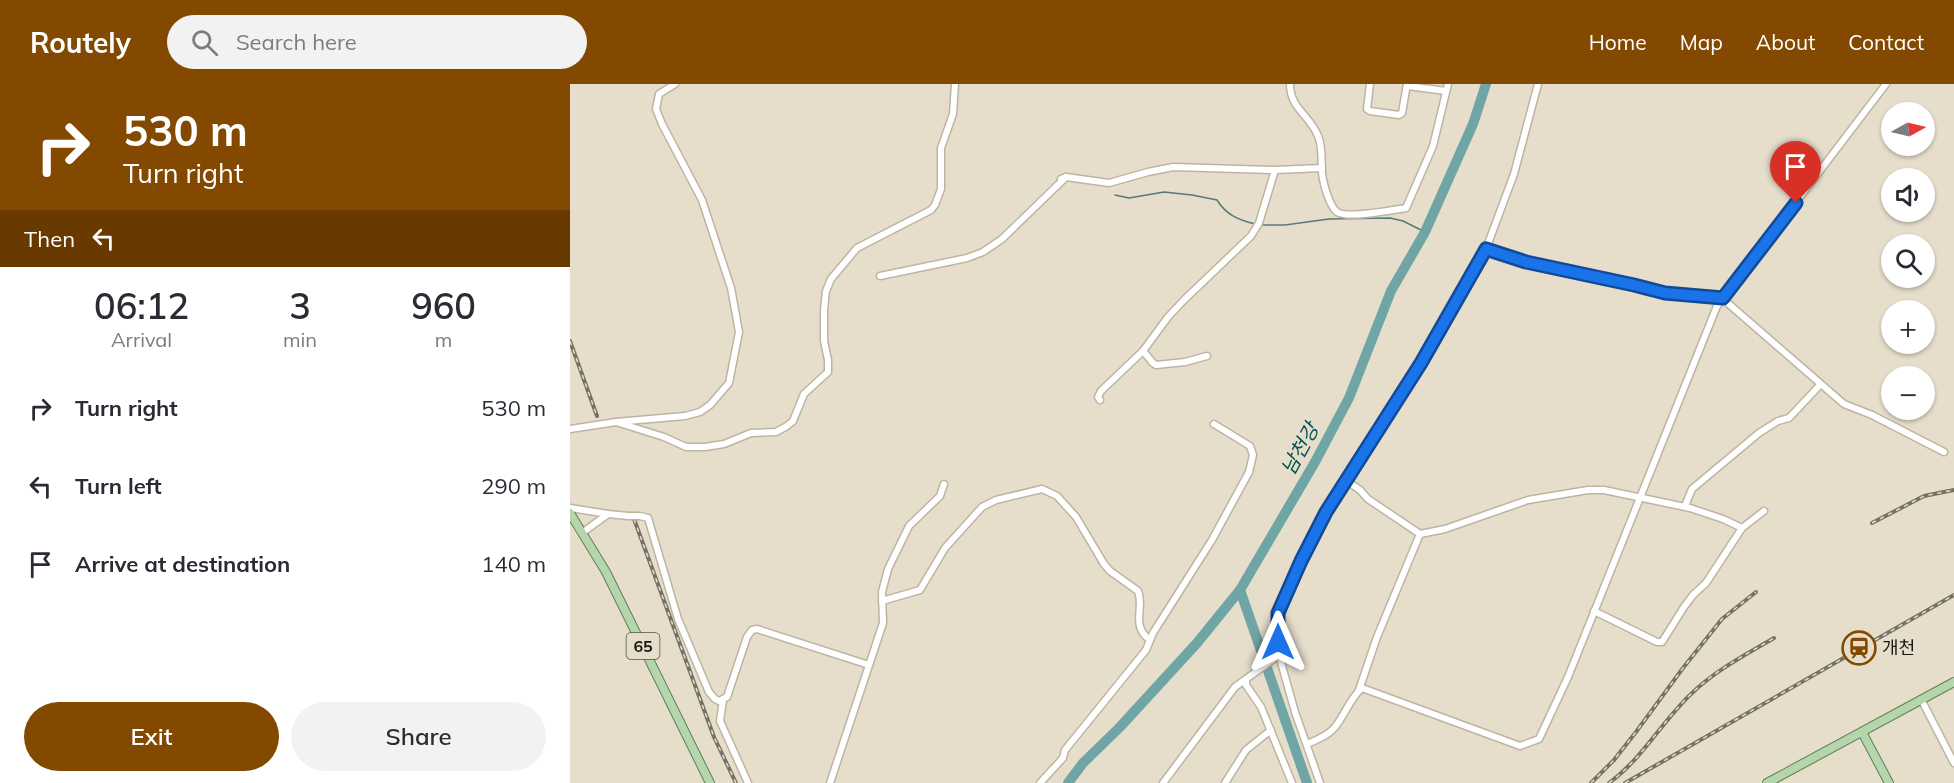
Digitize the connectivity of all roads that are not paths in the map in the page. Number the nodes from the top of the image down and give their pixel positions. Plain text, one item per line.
1 (675, 84) edge
2 (955, 84) edge
3 (1290, 84) edge
4 (1370, 84) edge
5 (1539, 84) edge
6 (1886, 84) edge
7 (1407, 85) edge
8 (1447, 88) edge
9 (1322, 168) junction
10 (1275, 170) junction
11 (1486, 249) junction
12 (880, 276) dead end
13 (1723, 298) junction
14 (1143, 351) junction
15 (1207, 356) dead end
16 (1820, 385) junction
17 (1100, 400) dead end
18 (616, 422) junction
19 (1214, 424) dead end
20 (570, 429) edge
21 (1944, 452) dead end
22 (1347, 481) junction
23 (944, 484) dead end
24 (1640, 497) junction
25 (1685, 506) junction
26 (570, 508) edge
27 (1764, 511) dead end
28 (570, 513) edge
29 (608, 514) junction
30 (1742, 528) junction
31 (582, 533) junction
32 (1420, 534) junction
33 (882, 601) junction
34 (1594, 611) junction
35 (1150, 640) junction
36 (1276, 657) junction
37 (870, 665) junction
38 (1246, 680) junction
39 (1954, 682) edge
40 (1359, 690) junction
41 (1921, 699) junction
42 (723, 700) junction
43 (1271, 730) junction
44 (1862, 732) junction
45 (1307, 744) junction
46 (1954, 763) edge
47 (710, 783) edge
48 (748, 783) edge
49 (830, 783) edge
50 (1040, 783) edge
51 (1162, 783) edge
52 (1225, 783) edge
53 (1292, 783) edge
54 (1320, 783) edge
55 (1767, 783) edge
56 (1889, 783) edge

1 - 18 street
2 - 18 street
3 - 9 street
4 - 7 street
5 - 11 street
6 - 13 street
7 - 8 street
8 - 9 street
9 - 10 street
10 - 12 street
10 - 14 street
11 - 13 street
11 - 22 street
13 - 16 street
13 - 24 street
14 - 15 street
14 - 17 street
16 - 21 street
16 - 25 street
18 - 20 street
19 - 35 street
22 - 32 street
22 - 36 street
23 - 33 street
24 - 25 street
24 - 32 street
24 - 34 street
25 - 30 street
26 - 29 street
27 - 30 street
28 - 31 main road, 65
29 - 31 street
29 - 42 street, bridge
30 - 34 street
31 - 47 main road, 65
32 - 40 street
33 - 35 street
33 - 37 street
34 - 40 street
35 - 50 street
36 - 38 street
36 - 45 street
37 - 42 street
37 - 49 street
38 - 43 street
38 - 51 street
39 - 41 main road
40 - 45 street
41 - 44 main road
41 - 46 street
42 - 48 street
43 - 52 street
43 - 53 street
44 - 55 main road
44 - 56 main road
45 - 54 street

